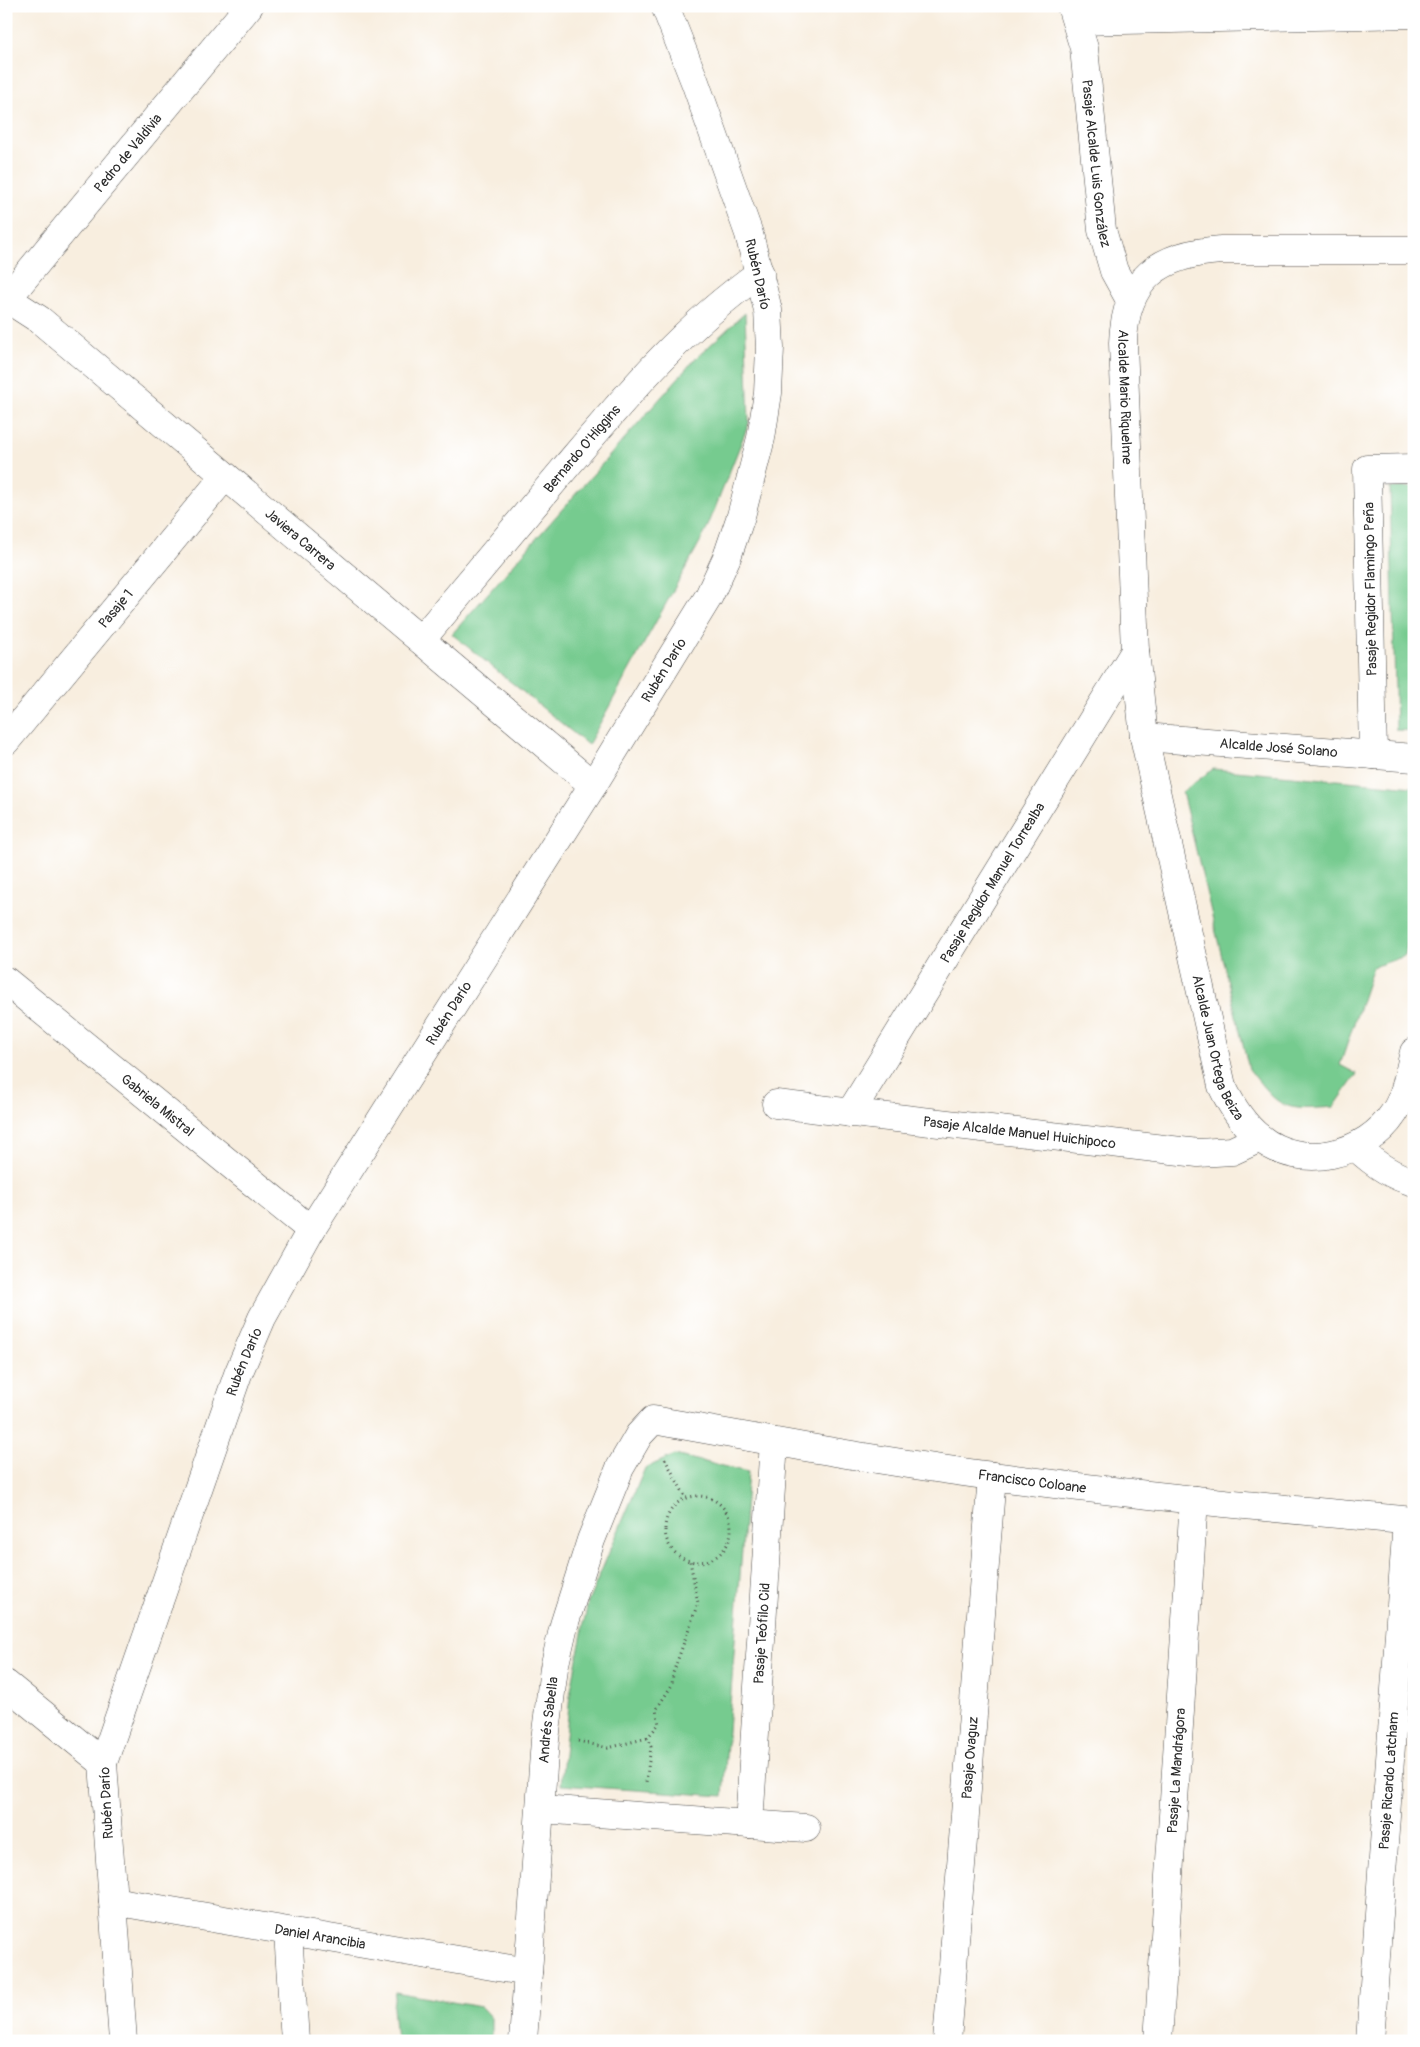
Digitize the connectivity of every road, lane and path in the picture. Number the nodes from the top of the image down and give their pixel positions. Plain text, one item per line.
1 (249, 6) edge
2 (665, 6) edge
3 (1074, 13) edge
4 (1414, 14) edge
5 (1414, 250) edge
6 (760, 273) junction
7 (7, 299) edge
8 (1130, 300) junction
9 (1414, 468) edge
10 (225, 476) junction
11 (421, 640) junction
12 (1135, 651) junction
13 (1144, 737) junction
14 (6, 741) edge
15 (1374, 755) junction
16 (1414, 758) edge
17 (593, 785) junction
18 (6, 982) edge
19 (1414, 1052) edge
20 (776, 1104) dead end
21 (850, 1113) junction
22 (1260, 1138) junction
23 (1356, 1147) junction
24 (1414, 1182) edge
25 (310, 1230) junction
26 (650, 1423) junction
27 (774, 1442) junction
28 (992, 1476) junction
29 (686, 1498) junction
30 (1194, 1500) junction
31 (1410, 1521) edge
32 (690, 1561) junction
33 (6, 1684) edge
34 (647, 1738) junction
35 (545, 1740) junction
36 (103, 1763) junction
37 (541, 1810) junction
38 (640, 1815) junction
39 (749, 1824) junction
40 (806, 1828) dead end
41 (113, 1901) junction
42 (288, 1932) junction
43 (528, 1972) junction
44 (122, 2041) edge
45 (295, 2041) edge
46 (523, 2041) edge
47 (947, 2041) edge
48 (1158, 2041) edge
49 (1370, 2041) edge

1 - 7 street, Pedro de Valdivia
2 - 6 street, Rubén Darío
3 - 4 street, Pasaje Alcalde Luis González
3 - 8 street, Pasaje Alcalde Luis González
5 - 8 street, Alcalde Mario Riquelme
6 - 11 street, Bernardo O'Higgins
6 - 17 street, Rubén Darío
7 - 10 street, Javiera Carrera
8 - 12 street, Alcalde Mario Riquelme
9 - 15 street, Pasaje Regidor Flamingo Peña
10 - 11 street, Javiera Carrera
10 - 14 street, Pasaje 1
11 - 17 street, Javiera Carrera
12 - 13 street, Alcalde Mario Riquelme
12 - 21 street, Pasaje Regidor Manuel Torrealba
13 - 15 street, Alcalde José Solano
13 - 22 street, Alcalde Juan Ortega Beiza
15 - 16 street, Alcalde José Solano
17 - 25 street, Rubén Darío
18 - 25 street, Gabriela Mistral
19 - 23 street, Alcalde Juan Ortega Beiza
20 - 21 street, Pasaje Alcalde Manuel Huichipoco
21 - 22 street, Pasaje Alcalde Manuel Huichipoco
22 - 23 street, Alcalde Juan Ortega Beiza
23 - 24 street
25 - 36 street, Rubén Darío
26 - 27 street, Francisco Coloane
26 - 29 path
26 - 35 street, Andrés Sabella
27 - 28 street, Francisco Coloane
27 - 39 street, Pasaje Teófilo Cid
28 - 30 street, Francisco Coloane
28 - 47 street, Pasaje Ovaguz
29 - 32 path
29 - 32 path
30 - 31 street, Francisco Coloane
30 - 48 street, Pasaje La Mandrágora
31 - 49 street, Pasaje Ricardo Latcham
32 - 34 path
33 - 36 street
34 - 35 path
34 - 38 path
35 - 37 street, Andrés Sabella
36 - 41 street, Rubén Darío
37 - 38 street
37 - 43 street, Andrés Sabella
38 - 39 street
39 - 40 street
41 - 42 street, Daniel Arancibia
41 - 44 street, Rubén Darío
42 - 43 street, Daniel Arancibia
42 - 45 street
43 - 46 street, Andrés Sabella

